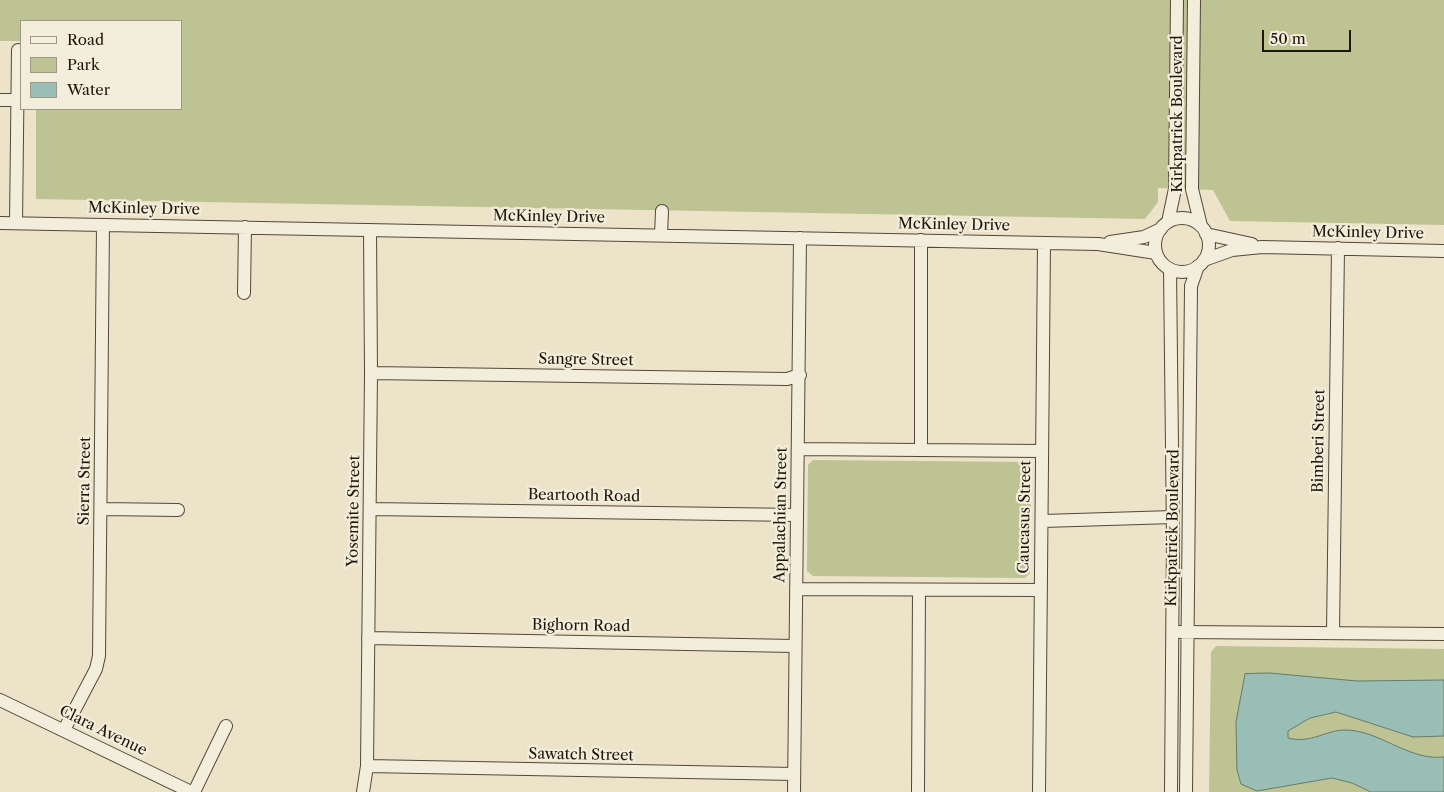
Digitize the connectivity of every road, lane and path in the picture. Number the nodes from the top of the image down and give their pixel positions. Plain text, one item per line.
1 (1177, 0) edge
2 (1194, 0) edge
3 (18, 50) dead end
4 (0, 100) edge
5 (17, 100) junction
6 (662, 210) dead end
7 (0, 223) edge
8 (16, 223) junction
9 (103, 225) junction
10 (1164, 225) junction
11 (245, 228) junction
12 (370, 230) junction
13 (1203, 230) junction
14 (662, 235) junction
15 (800, 238) junction
16 (921, 240) junction
17 (1044, 243) junction
18 (1098, 244) junction
19 (1262, 247) junction
20 (1338, 248) junction
21 (1444, 251) edge
22 (1156, 253) junction
23 (1201, 263) junction
24 (1170, 269) junction
25 (244, 293) dead end
26 (371, 373) junction
27 (800, 375) junction
28 (799, 449) junction
29 (921, 449) junction
30 (1042, 451) junction
31 (101, 509) junction
32 (370, 509) junction
33 (178, 510) dead end
34 (797, 515) junction
35 (1173, 517) junction
36 (1043, 521) junction
37 (796, 588) junction
38 (918, 590) junction
39 (1041, 590) junction
40 (1173, 632) junction
41 (1188, 632) junction
42 (1333, 633) junction
43 (1444, 634) edge
44 (368, 638) junction
45 (794, 646) junction
46 (0, 699) edge
47 (226, 726) dead end
48 (64, 730) junction
49 (367, 766) junction
50 (794, 774) junction
51 (193, 792) edge
52 (363, 792) edge
53 (794, 792) edge
54 (918, 792) edge
55 (1039, 792) edge
56 (1171, 792) edge
57 (1186, 792) edge

1 - 10 street, Kirkpatrick Boulevard
2 - 13 street, Kirkpatrick Boulevard
3 - 5 street
4 - 5 street
5 - 8 street
6 - 14 street
7 - 8 street, McKinley Drive
8 - 9 street, McKinley Drive
9 - 11 street, McKinley Drive
9 - 31 street, Sierra Street
10 - 13 street
10 - 18 street, McKinley Drive
10 - 22 street
11 - 12 street, McKinley Drive
11 - 25 street
12 - 14 street, McKinley Drive
12 - 26 street, Yosemite Street
13 - 19 street, McKinley Drive
13 - 23 street
14 - 15 street, McKinley Drive
15 - 16 street, McKinley Drive
15 - 27 street, Appalachian Street
16 - 17 street, McKinley Drive
16 - 29 street
17 - 18 street, McKinley Drive
17 - 30 street, Caucasus Street
18 - 22 street, McKinley Drive
19 - 20 street, McKinley Drive
19 - 23 street, McKinley Drive
20 - 21 street, McKinley Drive
20 - 42 street, Bimberi Street
22 - 24 street
23 - 24 street
23 - 41 street, Kirkpatrick Boulevard
24 - 35 street, Kirkpatrick Boulevard
26 - 27 street, Sangre Street
26 - 32 street, Yosemite Street
27 - 28 street, Appalachian Street
28 - 29 street
28 - 34 street, Appalachian Street
29 - 30 street
30 - 36 street, Caucasus Street
31 - 33 street
31 - 48 street, Sierra Street
32 - 34 street, Beartooth Road
32 - 44 street, Yosemite Street
34 - 37 street, Appalachian Street
35 - 36 street
35 - 40 street, Kirkpatrick Boulevard
36 - 39 street, Caucasus Street
37 - 38 street
37 - 45 street, Appalachian Street
38 - 39 street
38 - 54 street
39 - 55 street, Caucasus Street
40 - 41 street
40 - 56 street, Kirkpatrick Boulevard
41 - 42 street
41 - 57 street, Kirkpatrick Boulevard
42 - 43 street
44 - 45 street, Bighorn Road
44 - 49 street, Yosemite Street
45 - 50 street, Appalachian Street
46 - 48 street, Clara Avenue
47 - 51 street
48 - 51 street, Clara Avenue
49 - 50 street, Sawatch Street
49 - 52 street, Yosemite Street
50 - 53 street, Appalachian Street

